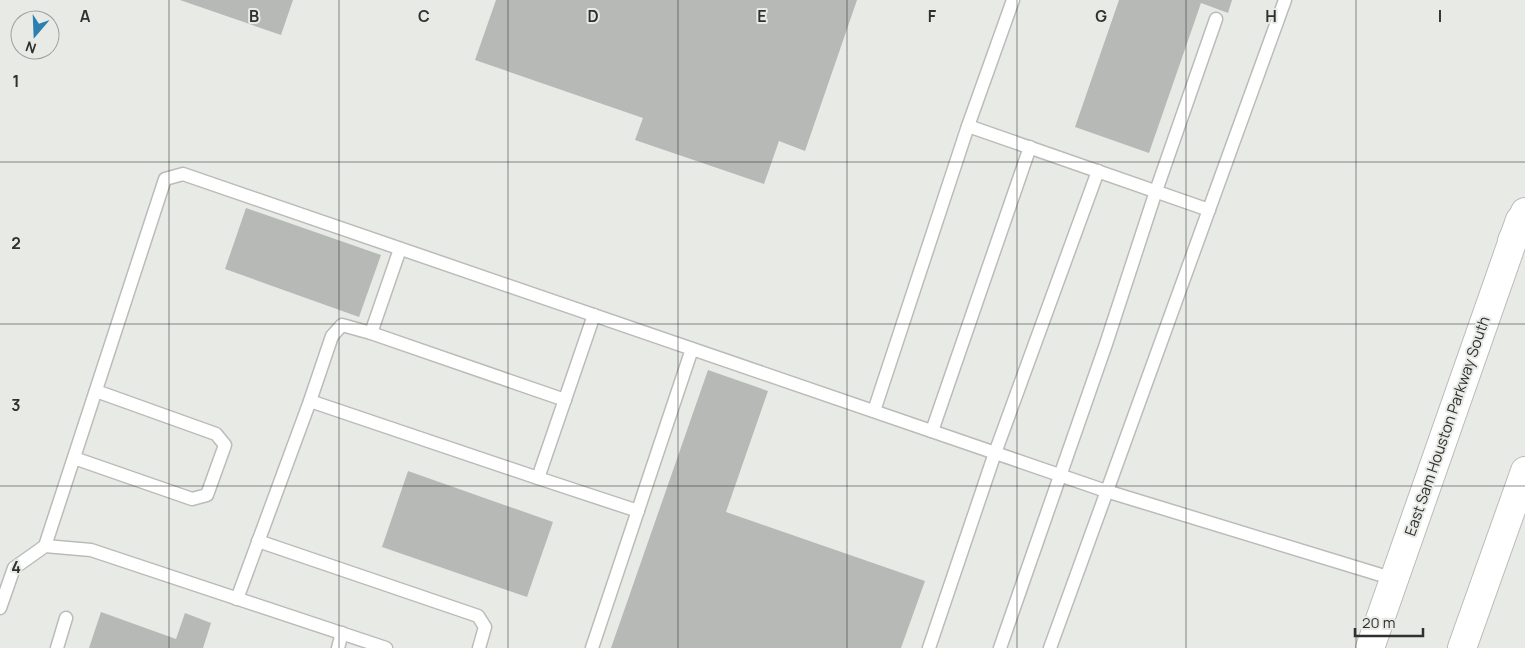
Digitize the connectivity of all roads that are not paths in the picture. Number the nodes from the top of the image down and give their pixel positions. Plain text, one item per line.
1 (1013, 0) edge
2 (1285, 0) edge
3 (1216, 19) dead end
4 (968, 126) junction
5 (1030, 148) junction
6 (1098, 171) junction
7 (1156, 191) junction
8 (1525, 204) edge
9 (1209, 210) junction
10 (1525, 212) edge
11 (1512, 241) junction
12 (400, 249) junction
13 (594, 315) junction
14 (371, 333) junction
15 (692, 349) junction
16 (96, 391) junction
17 (565, 400) junction
18 (310, 402) junction
19 (874, 411) junction
20 (932, 431) junction
21 (995, 453) junction
22 (74, 458) junction
23 (1525, 470) edge
24 (1060, 475) junction
25 (538, 478) junction
26 (1106, 491) junction
27 (638, 511) junction
28 (258, 541) junction
29 (45, 546) junction
30 (1394, 579) junction
31 (237, 599) junction
32 (0, 608) edge
33 (66, 618) dead end
34 (342, 634) junction
35 (57, 648) edge
36 (338, 648) edge
37 (386, 648) edge
38 (479, 648) edge
39 (592, 648) edge
40 (929, 648) edge
41 (1000, 648) edge
42 (1050, 648) edge
43 (1370, 648) edge
44 (1462, 648) edge

1 - 4 lane
2 - 9 lane
3 - 7 lane
4 - 5 lane
4 - 19 lane
5 - 6 lane
5 - 20 lane
6 - 7 lane
6 - 21 lane
7 - 9 lane
7 - 24 lane
8 - 11 main road, East Sam Houston Parkway South
9 - 26 lane
10 - 11 main road
11 - 30 main road, East Sam Houston Parkway South
12 - 13 lane
12 - 14 lane
12 - 16 lane
13 - 15 lane
13 - 17 lane
14 - 17 lane
14 - 18 lane
15 - 19 lane
15 - 27 lane
16 - 22 lane
16 - 22 lane
17 - 25 lane
18 - 25 lane
18 - 28 lane
19 - 20 lane
20 - 21 lane
21 - 24 lane
21 - 40 lane
22 - 29 lane
23 - 44 main road
24 - 26 lane
24 - 41 lane
25 - 27 lane
26 - 30 lane
26 - 42 lane
27 - 39 lane
28 - 31 lane
28 - 38 lane
29 - 31 lane
29 - 32 lane
30 - 43 main road, East Sam Houston Parkway South
31 - 34 lane
33 - 35 lane
34 - 36 lane
34 - 37 lane

